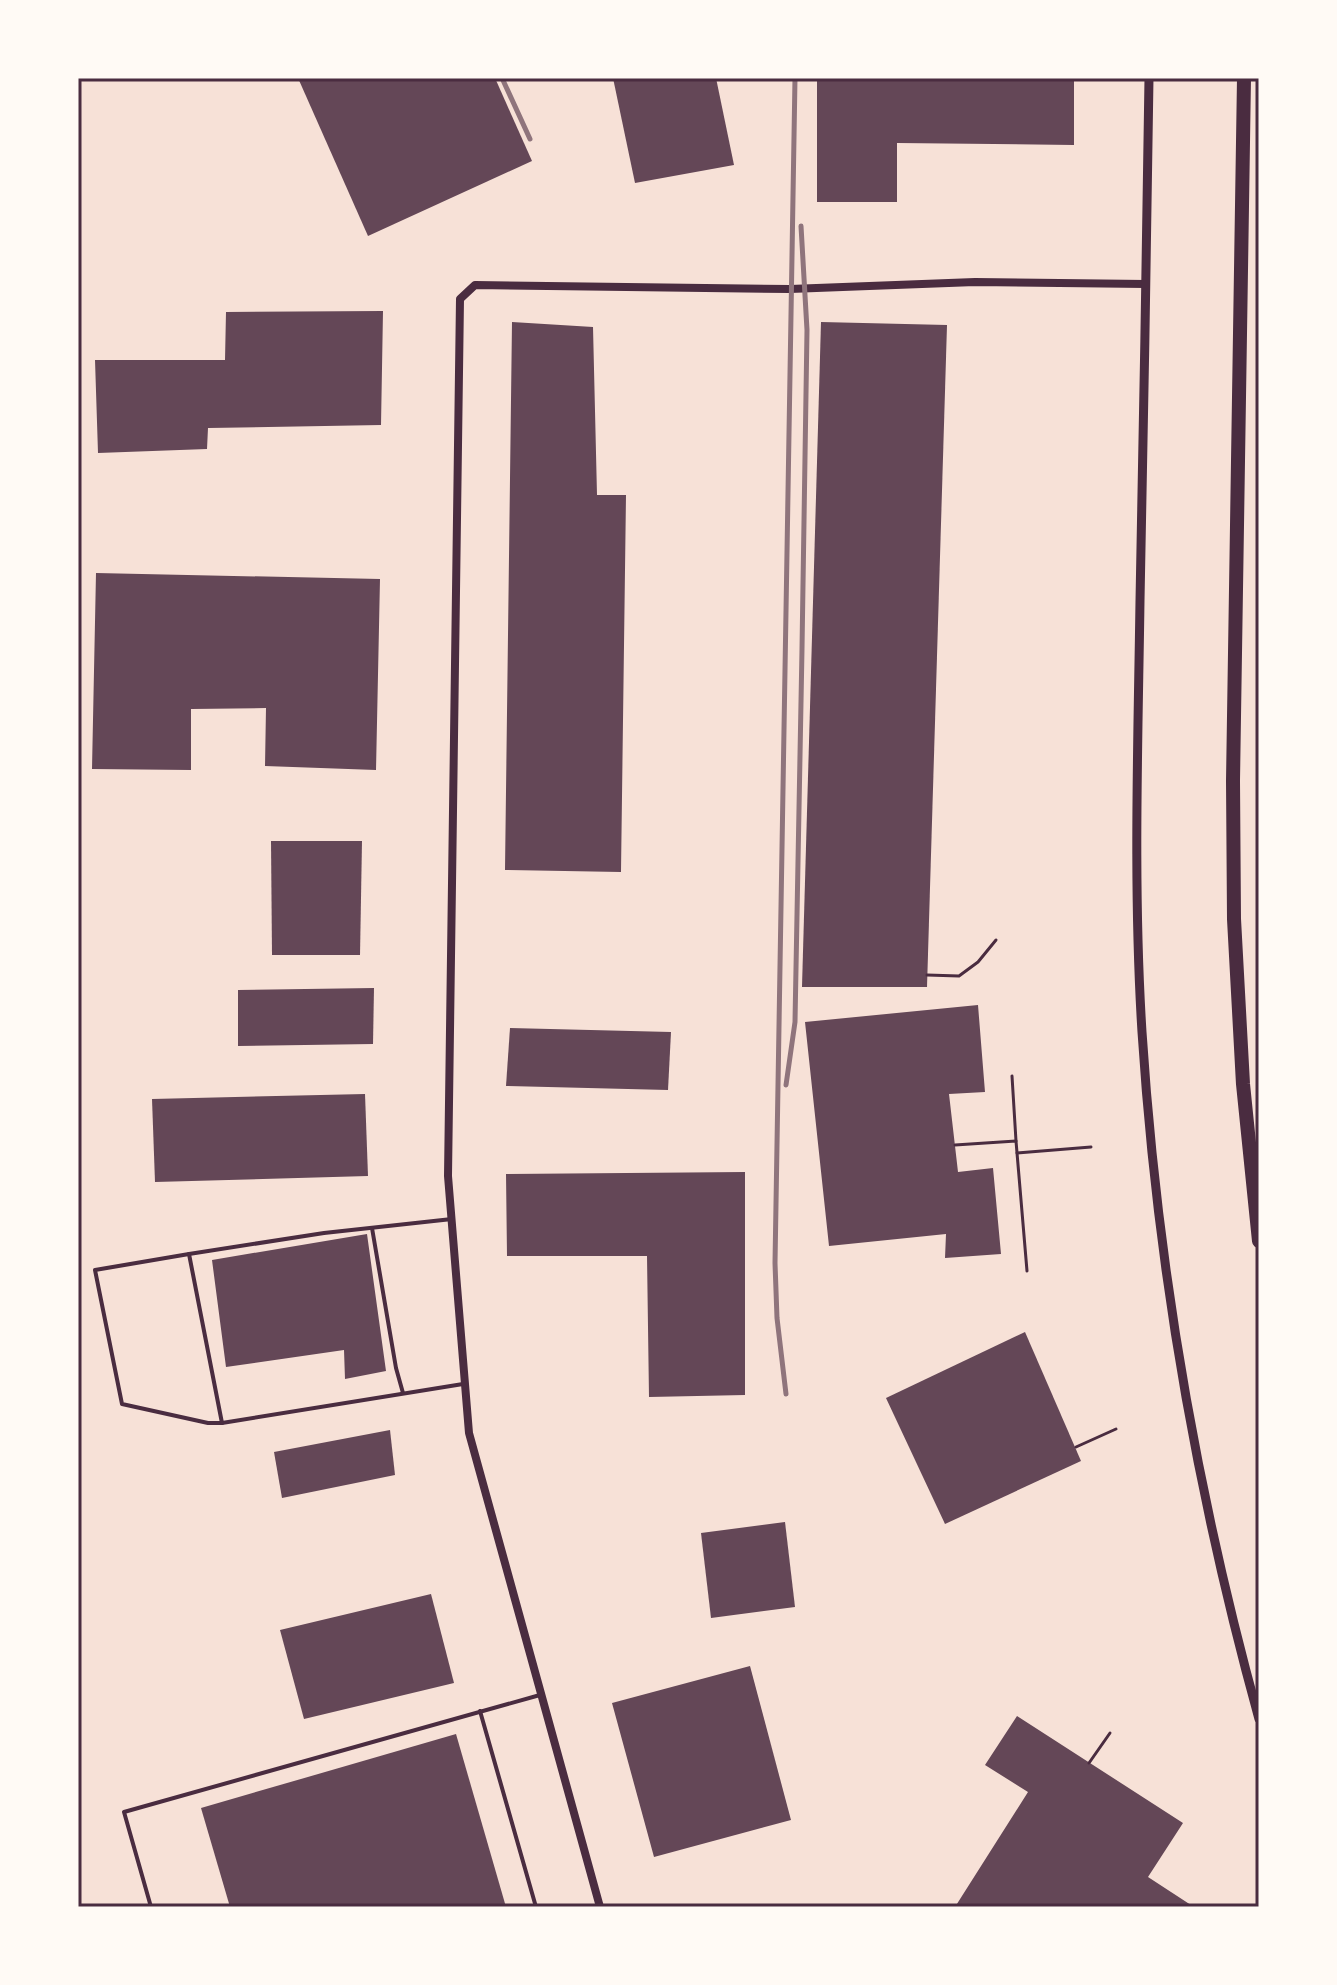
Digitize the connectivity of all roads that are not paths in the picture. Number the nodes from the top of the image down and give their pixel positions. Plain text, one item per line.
1 (1149, 78) edge
2 (1244, 78) edge
3 (1146, 284) junction
4 (452, 1219) junction
5 (372, 1228) junction
6 (1259, 1241) edge
7 (189, 1254) junction
8 (465, 1383) junction
9 (403, 1393) junction
10 (222, 1423) junction
11 (542, 1694) junction
12 (480, 1711) junction
13 (1259, 1719) edge
14 (151, 1907) edge
15 (536, 1907) edge
16 (600, 1907) edge

1 - 3 street
2 - 6 highway
3 - 4 street
3 - 13 street
4 - 5 lane
4 - 8 street
5 - 7 lane
5 - 9 lane
7 - 10 lane
7 - 10 lane
8 - 9 lane
8 - 11 street
9 - 10 lane
11 - 12 lane
11 - 16 street
12 - 14 lane
12 - 15 lane

